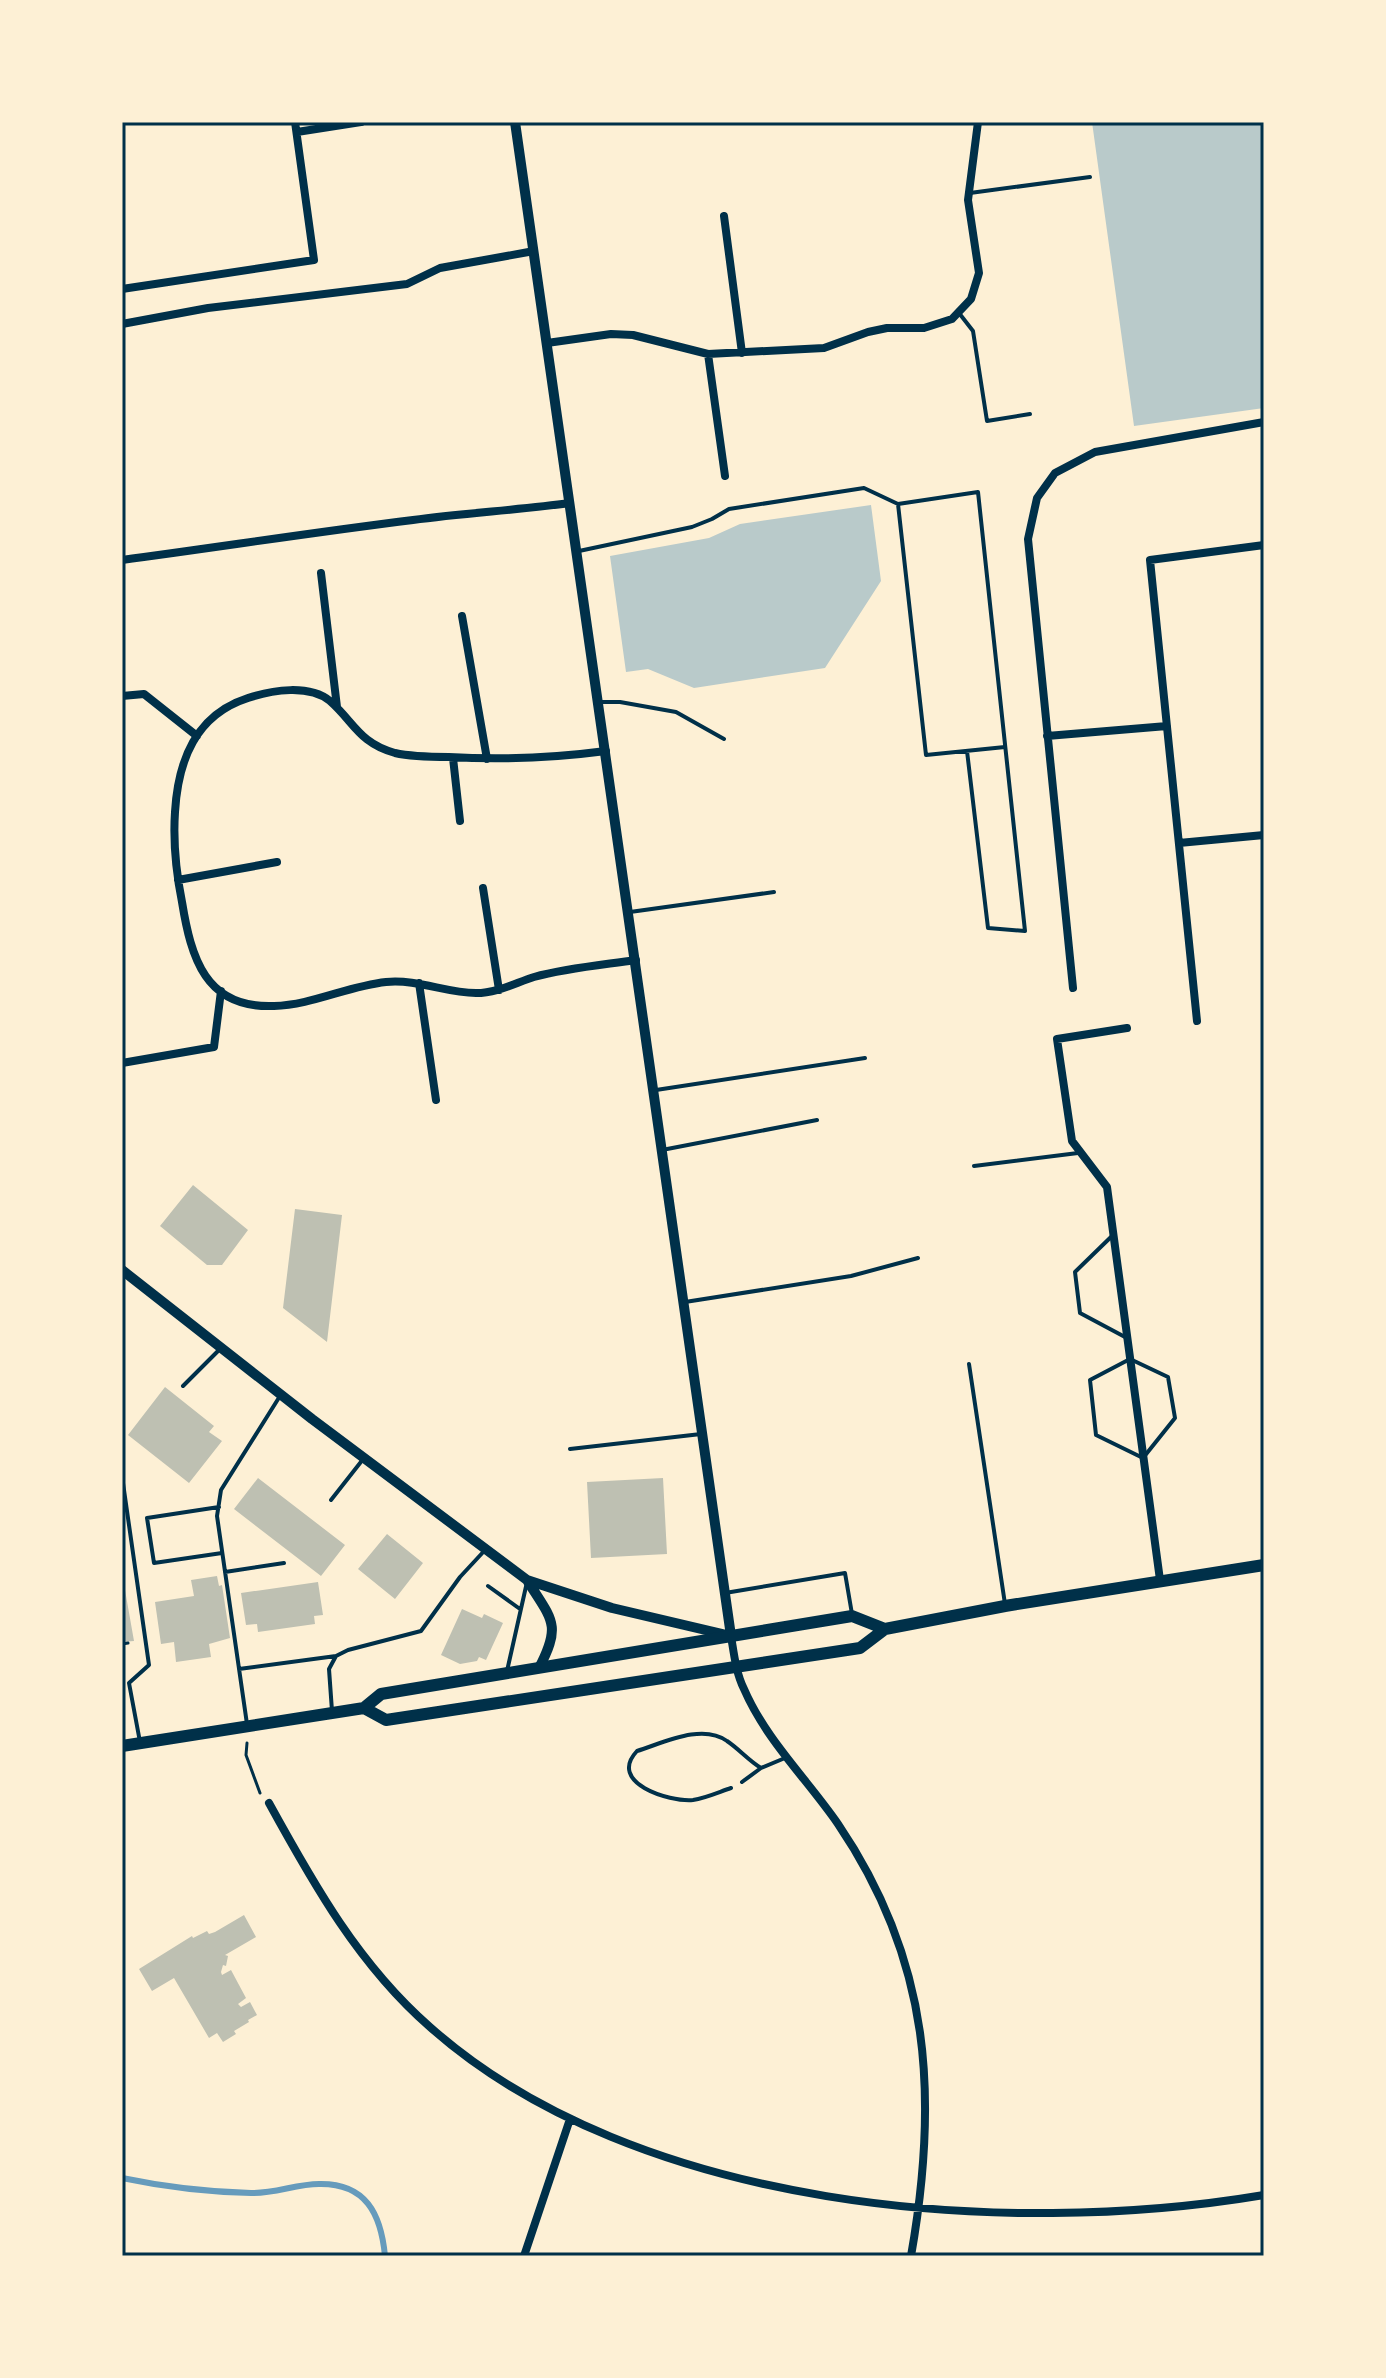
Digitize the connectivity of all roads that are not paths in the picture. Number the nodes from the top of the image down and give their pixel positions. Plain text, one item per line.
1 (295, 122) edge
2 (361, 122) edge
3 (515, 122) edge
4 (978, 122) edge
5 (297, 132) junction
6 (1090, 177) dead end
7 (969, 193) junction
8 (724, 216) dead end
9 (534, 251) junction
10 (122, 289) edge
11 (959, 313) junction
12 (122, 324) edge
13 (547, 343) junction
14 (742, 353) junction
15 (708, 354) junction
16 (1030, 414) dead end
17 (1264, 422) edge
18 (725, 476) dead end
19 (570, 503) junction
20 (898, 504) junction
21 (1264, 545) edge
22 (577, 551) junction
23 (122, 560) edge
24 (321, 573) dead end
25 (462, 616) dead end
26 (122, 696) edge
27 (598, 702) junction
28 (338, 710) junction
29 (1167, 726) junction
30 (197, 736) junction
31 (1047, 736) junction
32 (724, 739) dead end
33 (1005, 747) junction
34 (606, 751) junction
35 (967, 751) junction
36 (453, 758) junction
37 (487, 759) junction
38 (460, 821) dead end
39 (1264, 835) edge
40 (1179, 843) junction
41 (277, 862) dead end
42 (178, 880) junction
43 (483, 888) dead end
44 (774, 892) dead end
45 (629, 912) junction
46 (636, 960) junction
47 (419, 983) junction
48 (1073, 988) dead end
49 (499, 990) junction
50 (221, 991) junction
51 (1197, 1021) dead end
52 (1127, 1028) dead end
53 (865, 1058) dead end
54 (122, 1063) edge
55 (654, 1091) junction
56 (436, 1100) dead end
57 (817, 1120) dead end
58 (662, 1150) junction
59 (1080, 1152) junction
60 (974, 1166) dead end
61 (1114, 1234) junction
62 (918, 1258) dead end
63 (122, 1270) edge
64 (683, 1302) junction
65 (1127, 1338) junction
66 (221, 1347) junction
67 (1130, 1359) junction
68 (969, 1364) dead end
69 (183, 1386) dead end
70 (281, 1394) junction
71 (701, 1434) junction
72 (570, 1449) dead end
73 (364, 1458) junction
74 (1143, 1458) junction
75 (122, 1476) edge
76 (331, 1500) dead end
77 (219, 1507) junction
78 (487, 1548) junction
79 (222, 1553) junction
80 (284, 1563) dead end
81 (1264, 1565) edge
82 (225, 1572) junction
83 (527, 1580) junction
84 (1160, 1580) junction
85 (488, 1586) dead end
86 (723, 1594) junction
87 (1005, 1606) junction
88 (520, 1609) junction
89 (852, 1616) junction
90 (885, 1629) junction
91 (731, 1636) junction
92 (336, 1656) junction
93 (736, 1666) junction
94 (539, 1668) junction
95 (239, 1669) junction
96 (507, 1673) junction
97 (364, 1708) junction
98 (332, 1713) junction
99 (247, 1727) junction
100 (140, 1744) junction
101 (122, 1746) edge
102 (787, 1758) junction
103 (761, 1768) junction
104 (742, 1782) dead end
105 (731, 1788) dead end
106 (269, 1803) road end
107 (570, 2119) junction
108 (1264, 2195) edge
109 (920, 2208) junction
110 (524, 2256) edge
111 (911, 2256) edge

1 - 5 street
2 - 5 street
3 - 9 street
4 - 7 street
5 - 10 street
6 - 7 lane
7 - 11 street
8 - 14 street
9 - 12 street
9 - 13 street
11 - 14 street
11 - 16 lane
13 - 15 street
13 - 19 street
14 - 15 street
15 - 18 street
17 - 31 street
19 - 22 street
19 - 23 street
20 - 22 lane
20 - 33 lane
20 - 35 lane
21 - 29 street
22 - 27 street
24 - 28 street
25 - 37 street
26 - 30 street
27 - 32 lane
27 - 34 street
28 - 30 street
28 - 36 street
29 - 31 street
29 - 40 street
30 - 42 street
31 - 48 street
33 - 35 lane
33 - 35 lane
34 - 37 street
34 - 45 street
36 - 37 street
36 - 38 street
39 - 40 street
40 - 51 street
41 - 42 street
42 - 50 street
43 - 49 street
44 - 45 lane
45 - 46 street
46 - 49 street
46 - 55 street
47 - 49 street
47 - 50 street
47 - 56 street
50 - 54 street
52 - 59 street
53 - 55 lane
55 - 58 street
57 - 58 lane
58 - 64 street
59 - 60 lane
59 - 61 street
61 - 65 street
61 - 65 lane
62 - 64 lane
63 - 66 street
64 - 71 street
65 - 67 street
66 - 69 lane
66 - 70 street
67 - 74 street
67 - 74 lane
67 - 74 lane
68 - 87 lane
70 - 73 street
70 - 77 lane
71 - 72 lane
71 - 86 street
73 - 76 lane
73 - 78 street
74 - 84 street
75 - 100 lane
77 - 79 lane
77 - 79 lane
78 - 83 street
78 - 92 lane
79 - 82 lane
80 - 82 lane
81 - 84 main road
82 - 95 lane
83 - 88 lane
83 - 91 street
83 - 94 street
84 - 87 main road
85 - 88 lane
86 - 89 lane
86 - 91 street
87 - 90 main road
88 - 96 lane
89 - 90 main road
89 - 91 main road
90 - 93 main road
91 - 93 street
91 - 94 main road
92 - 95 lane
92 - 98 lane
93 - 97 main road
93 - 102 street
94 - 96 main road
95 - 99 lane
96 - 97 main road
97 - 98 main road
98 - 99 main road
99 - 100 main road
100 - 101 main road
102 - 103 lane
102 - 109 street
103 - 104 lane
103 - 105 lane
106 - 107 street
107 - 109 street
107 - 110 street
108 - 109 street
109 - 111 street

